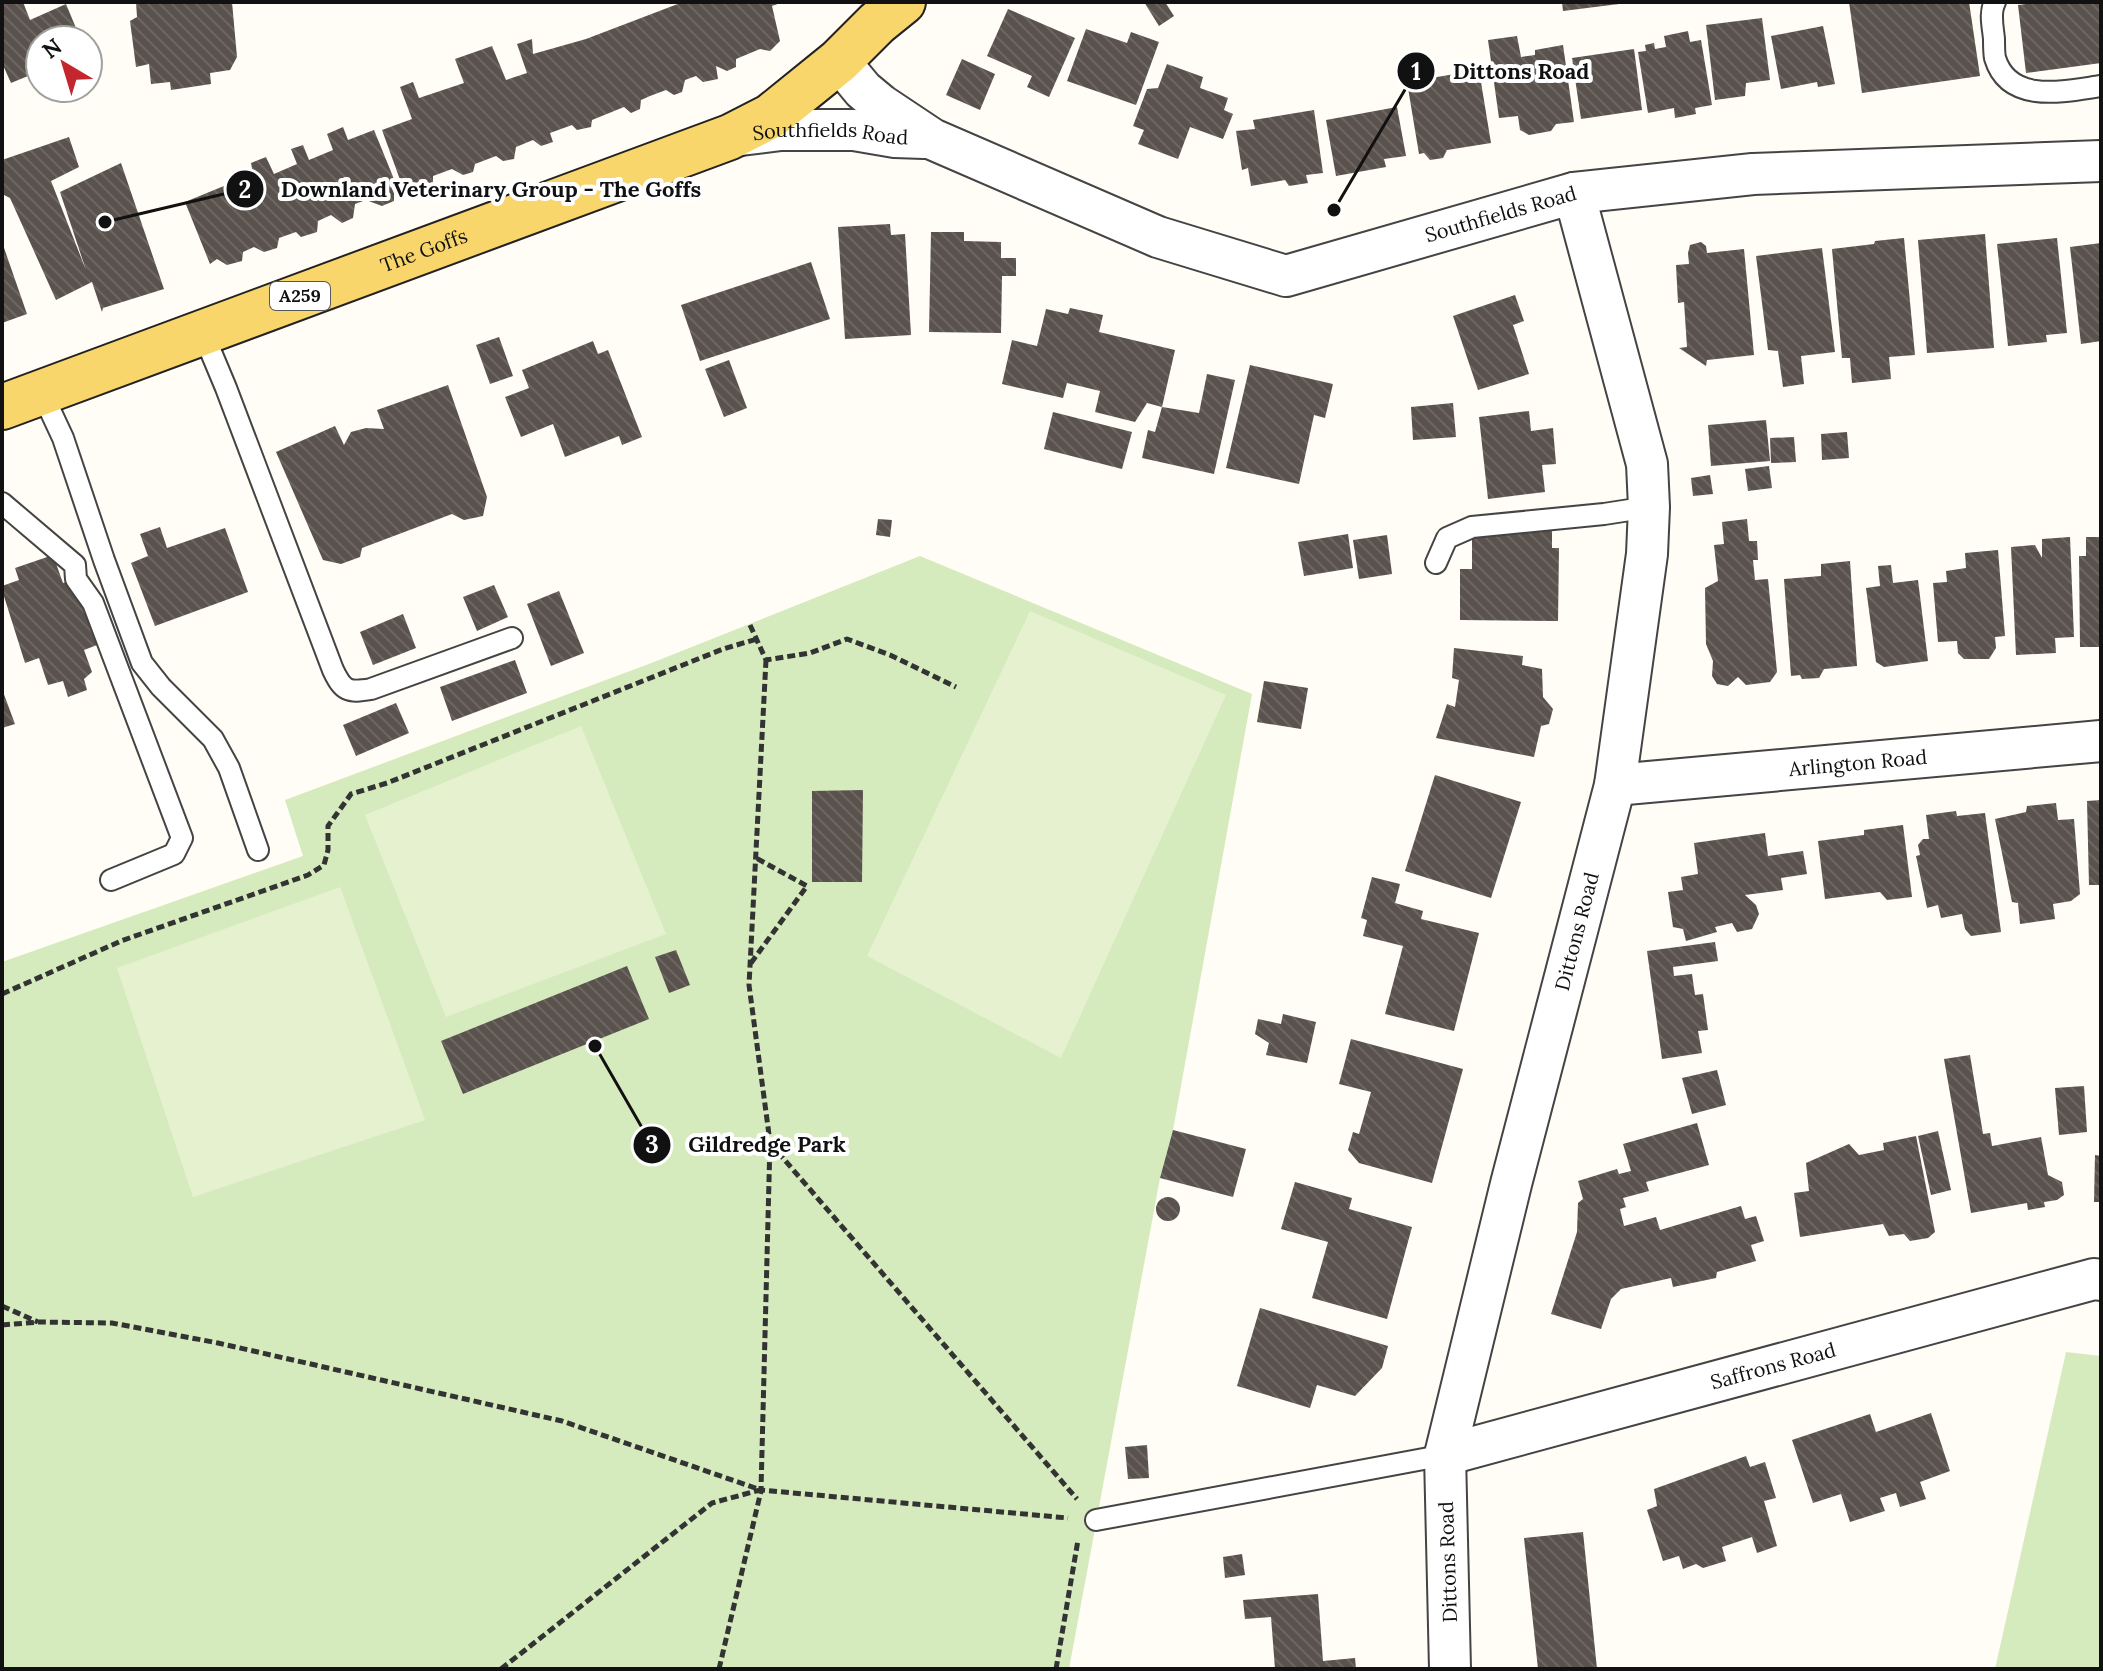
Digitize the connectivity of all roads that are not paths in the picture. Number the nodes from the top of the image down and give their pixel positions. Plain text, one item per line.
1 (903, 2) edge
2 (1995, 2) edge
3 (839, 61) junction
4 (2101, 86) edge
5 (730, 137) junction
6 (932, 139) junction
7 (2101, 161) edge
8 (1574, 193) junction
9 (203, 333) junction
10 (22, 400) edge
11 (2, 503) edge
12 (1649, 507) junction
13 (1436, 563) dead end
14 (512, 638) dead end
15 (2101, 741) edge
16 (1615, 785) junction
17 (258, 850) dead end
18 (111, 880) dead end
19 (2101, 1280) edge
20 (1445, 1455) junction
21 (1089, 1520) road end
22 (1450, 1669) edge

1 - 3 main road, The Goffs / A259
2 - 4 lane
3 - 5 main road, The Goffs / A259
3 - 6 street, Southfields Road
5 - 6 street, Southfields Road
5 - 9 main road, The Goffs / A259
6 - 8 street, Southfields Road
7 - 8 street, Southfields Road
8 - 12 street, Dittons Road
9 - 10 main road, The Goffs / A259
9 - 14 lane
10 - 17 lane
11 - 18 lane
12 - 13 lane
12 - 16 street, Dittons Road
15 - 16 street, Arlington Road
16 - 20 street, Dittons Road
19 - 20 street, Saffrons Road
20 - 21 lane
20 - 22 street, Dittons Road

